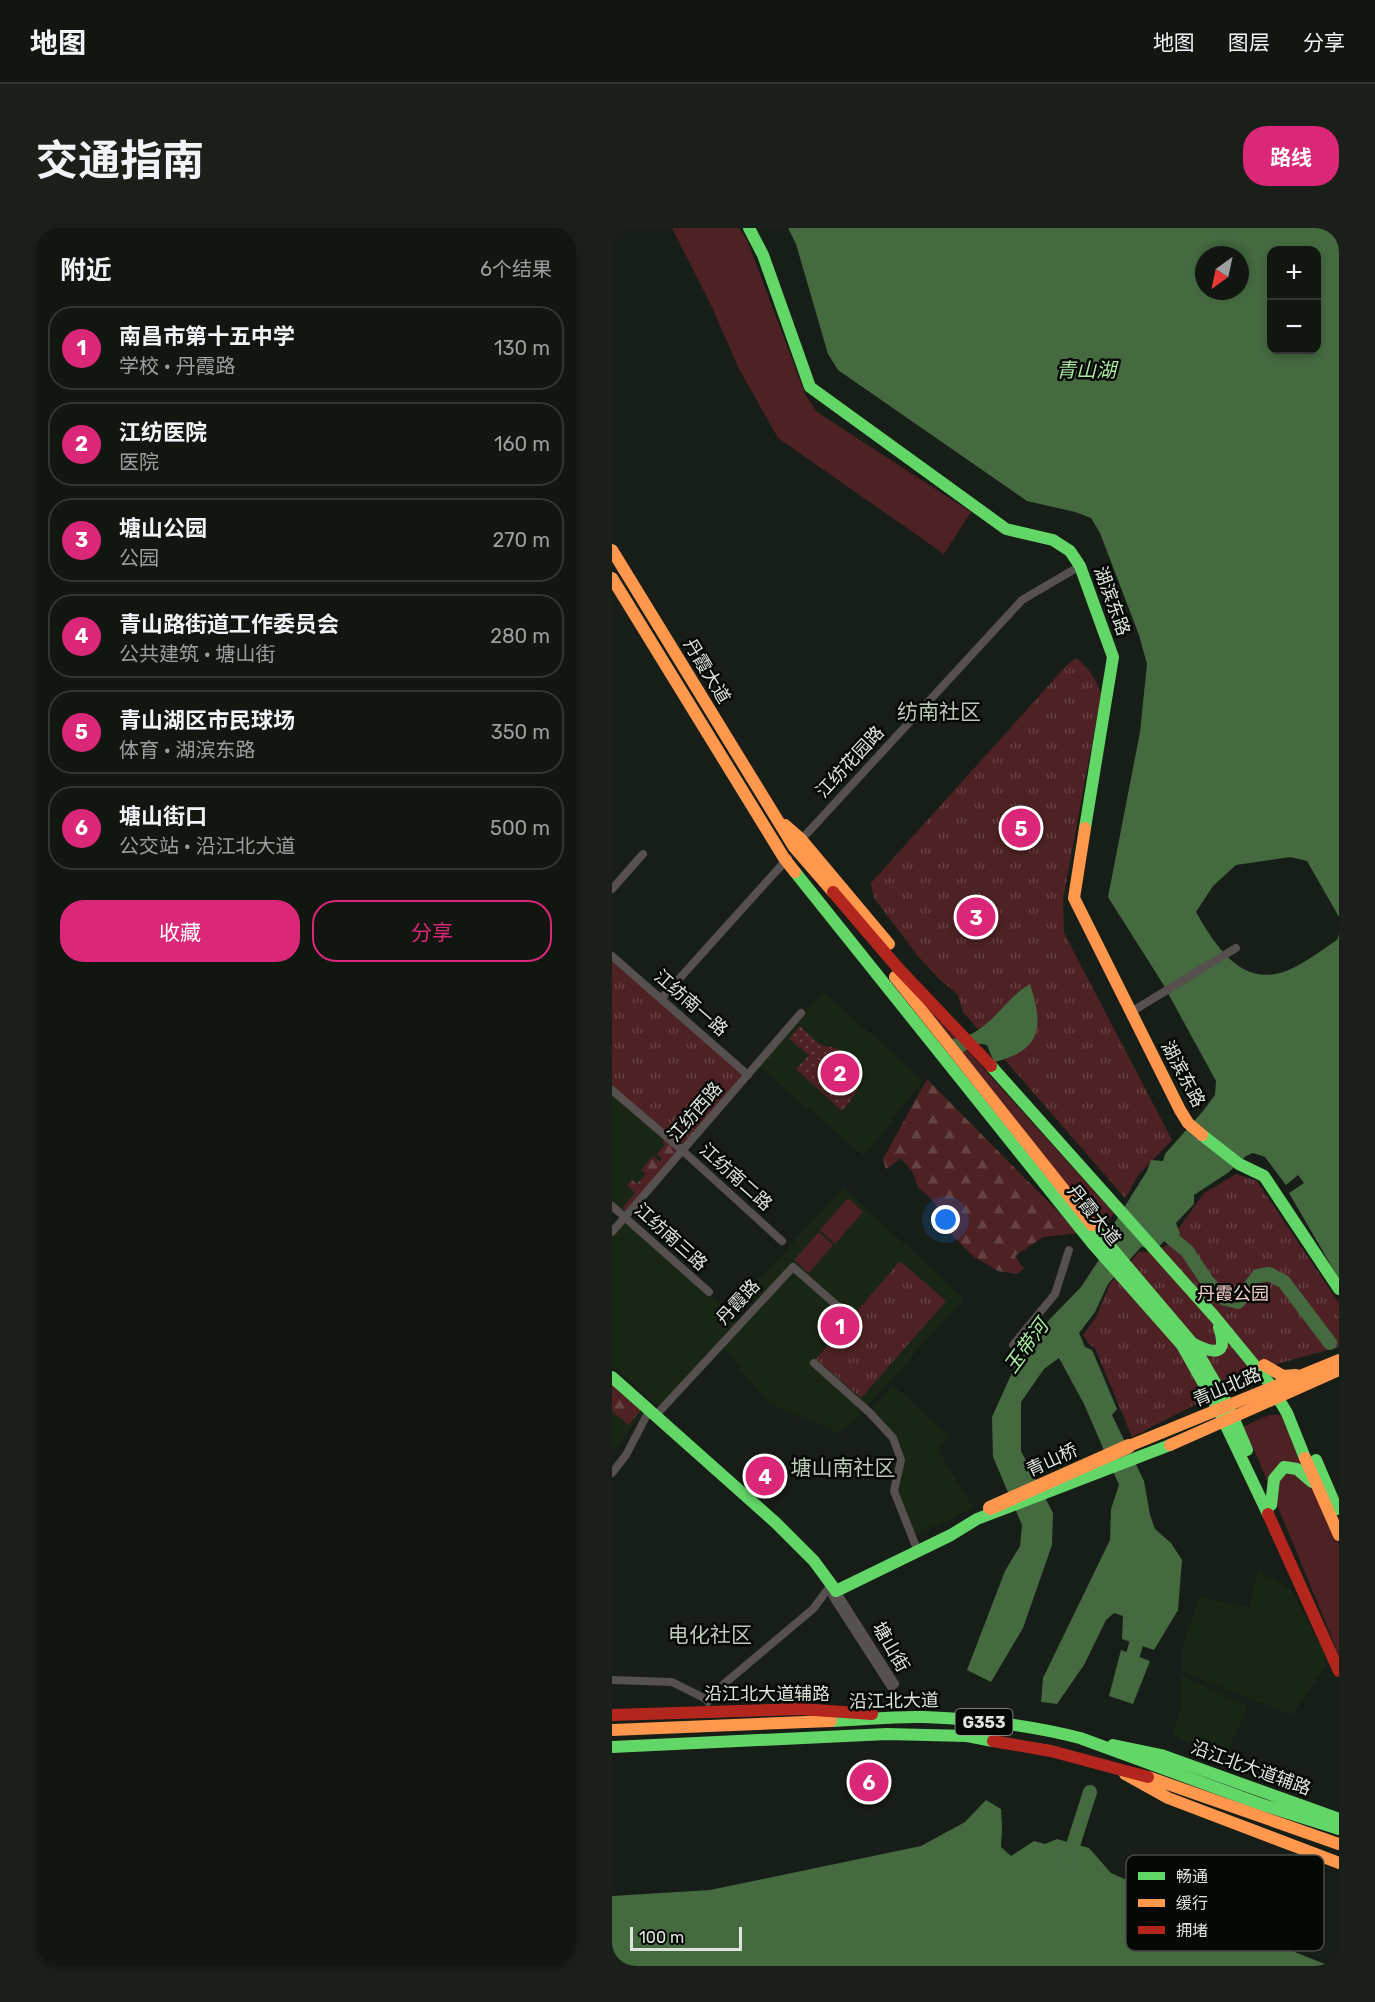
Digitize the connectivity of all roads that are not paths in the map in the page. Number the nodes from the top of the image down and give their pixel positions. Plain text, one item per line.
1 (749, 228) edge
2 (612, 550) edge
3 (1080, 566) junction
4 (612, 578) edge
5 (766, 815) junction
6 (793, 851) junction
7 (644, 854) dead end
8 (612, 889) edge
9 (1236, 948) dead end
10 (612, 956) edge
11 (661, 999) junction
12 (801, 1012) dead end
13 (1131, 1012) junction
14 (748, 1075) junction
15 (612, 1090) edge
16 (682, 1151) junction
17 (612, 1206) edge
18 (625, 1217) junction
19 (612, 1232) edge
20 (782, 1241) dead end
21 (1157, 1249) junction
22 (1069, 1250) dead end
23 (1133, 1281) junction
24 (1339, 1289) edge
25 (709, 1292) dead end
26 (1214, 1316) junction
27 (850, 1317) dead end
28 (1192, 1343) junction
29 (1013, 1345) dead end
30 (1339, 1360) edge
31 (814, 1363) dead end
32 (1264, 1365) junction
33 (1195, 1368) junction
34 (1339, 1370) edge
35 (612, 1377) edge
36 (1311, 1377) junction
37 (1279, 1391) junction
38 (651, 1410) junction
39 (1226, 1414) junction
40 (1298, 1420) junction
41 (1194, 1428) junction
42 (1132, 1452) joint
43 (612, 1466) edge
44 (1245, 1466) junction
45 (612, 1473) edge
46 (1316, 1486) junction
47 (1271, 1505) junction
48 (994, 1509) junction
49 (1339, 1513) edge
50 (1339, 1535) edge
51 (915, 1544) junction
52 (833, 1588) junction
53 (1339, 1661) edge
54 (1339, 1671) edge
55 (612, 1680) edge
56 (709, 1705) junction
57 (612, 1715) edge
58 (922, 1717) junction
59 (612, 1730) edge
60 (1080, 1738) junction
61 (612, 1748) edge
62 (1111, 1766) junction
63 (1339, 1819) edge
64 (1339, 1829) edge
65 (1339, 1844) edge
66 (1318, 1855) edge
67 (1324, 1857) edge
68 (1339, 1863) edge

1 - 3 main road, 湖滨东路
2 - 5 main road, 丹霞大道
3 - 6 street, 江纺花园路
3 - 13 main road, 湖滨东路
4 - 5 main road, 丹霞大道
5 - 6 main road, 丹霞大道
5 - 6 main road, 丹霞大道
6 - 11 street, 江纺花园路
6 - 21 main road, 丹霞大道
6 - 23 main road, 丹霞大道
7 - 8 street
9 - 13 street
10 - 11 street, 江纺南一路
11 - 14 street, 江纺南一路
12 - 14 street, 江纺西路
13 - 24 main road, 湖滨东路
14 - 16 street, 江纺西路
15 - 16 street, 江纺南二路
16 - 18 street, 江纺西路
16 - 20 street, 江纺南二路
17 - 18 street, 江纺南三路
18 - 19 street, 江纺西路
18 - 25 street, 江纺南三路
21 - 26 main road, 丹霞大道
21 - 32 main road, 丹霞大道
22 - 29 street
23 - 28 main road, 丹霞大道
23 - 33 main road, 丹霞大道
26 - 28 main road
26 - 37 main road, 丹霞大道
27 - 38 street, 丹霞路
28 - 39 main road, 丹霞大道
30 - 36 main road, 青山北路
31 - 51 street
32 - 36 main road
32 - 37 main road, 丹霞大道
33 - 39 main road, 丹霞大道
33 - 41 main road
34 - 36 main road, 青山北路
35 - 38 main road, 塘山街
36 - 37 main road, 青山北路
36 - 40 main road
37 - 39 main road, 青山北路
37 - 40 main road, 丹霞大道
37 - 46 main road, 丹霞大道
38 - 43 street
38 - 45 street
38 - 52 main road, 塘山街
39 - 41 main road, 青山北路
39 - 44 main road, 丹霞大道
39 - 47 main road, 丹霞大道
40 - 49 main road, 丹霞大道
41 - 42 main road, 青山北路
41 - 44 main road
42 - 48 main road, 青山桥, bridge
44 - 54 main road, 丹霞大道
46 - 47 main road
46 - 50 main road, 丹霞大道
47 - 53 main road, 丹霞大道
48 - 51 main road
48 - 52 main road
51 - 52 main road
52 - 52 street, 塘山街
52 - 56 street
55 - 56 street
56 - 57 main road, 沿江北大道辅路
56 - 58 main road, 沿江北大道辅路
58 - 59 main road, 沿江北大道 / G353
58 - 60 main road, 沿江北大道 / G353
60 - 63 main road, 沿江北大道辅路
60 - 64 main road, 沿江北大道 / G353
61 - 62 main road, 沿江北大道 / G353
62 - 65 main road, 沿江北大道 / G353
62 - 66 main road
67 - 68 main road

